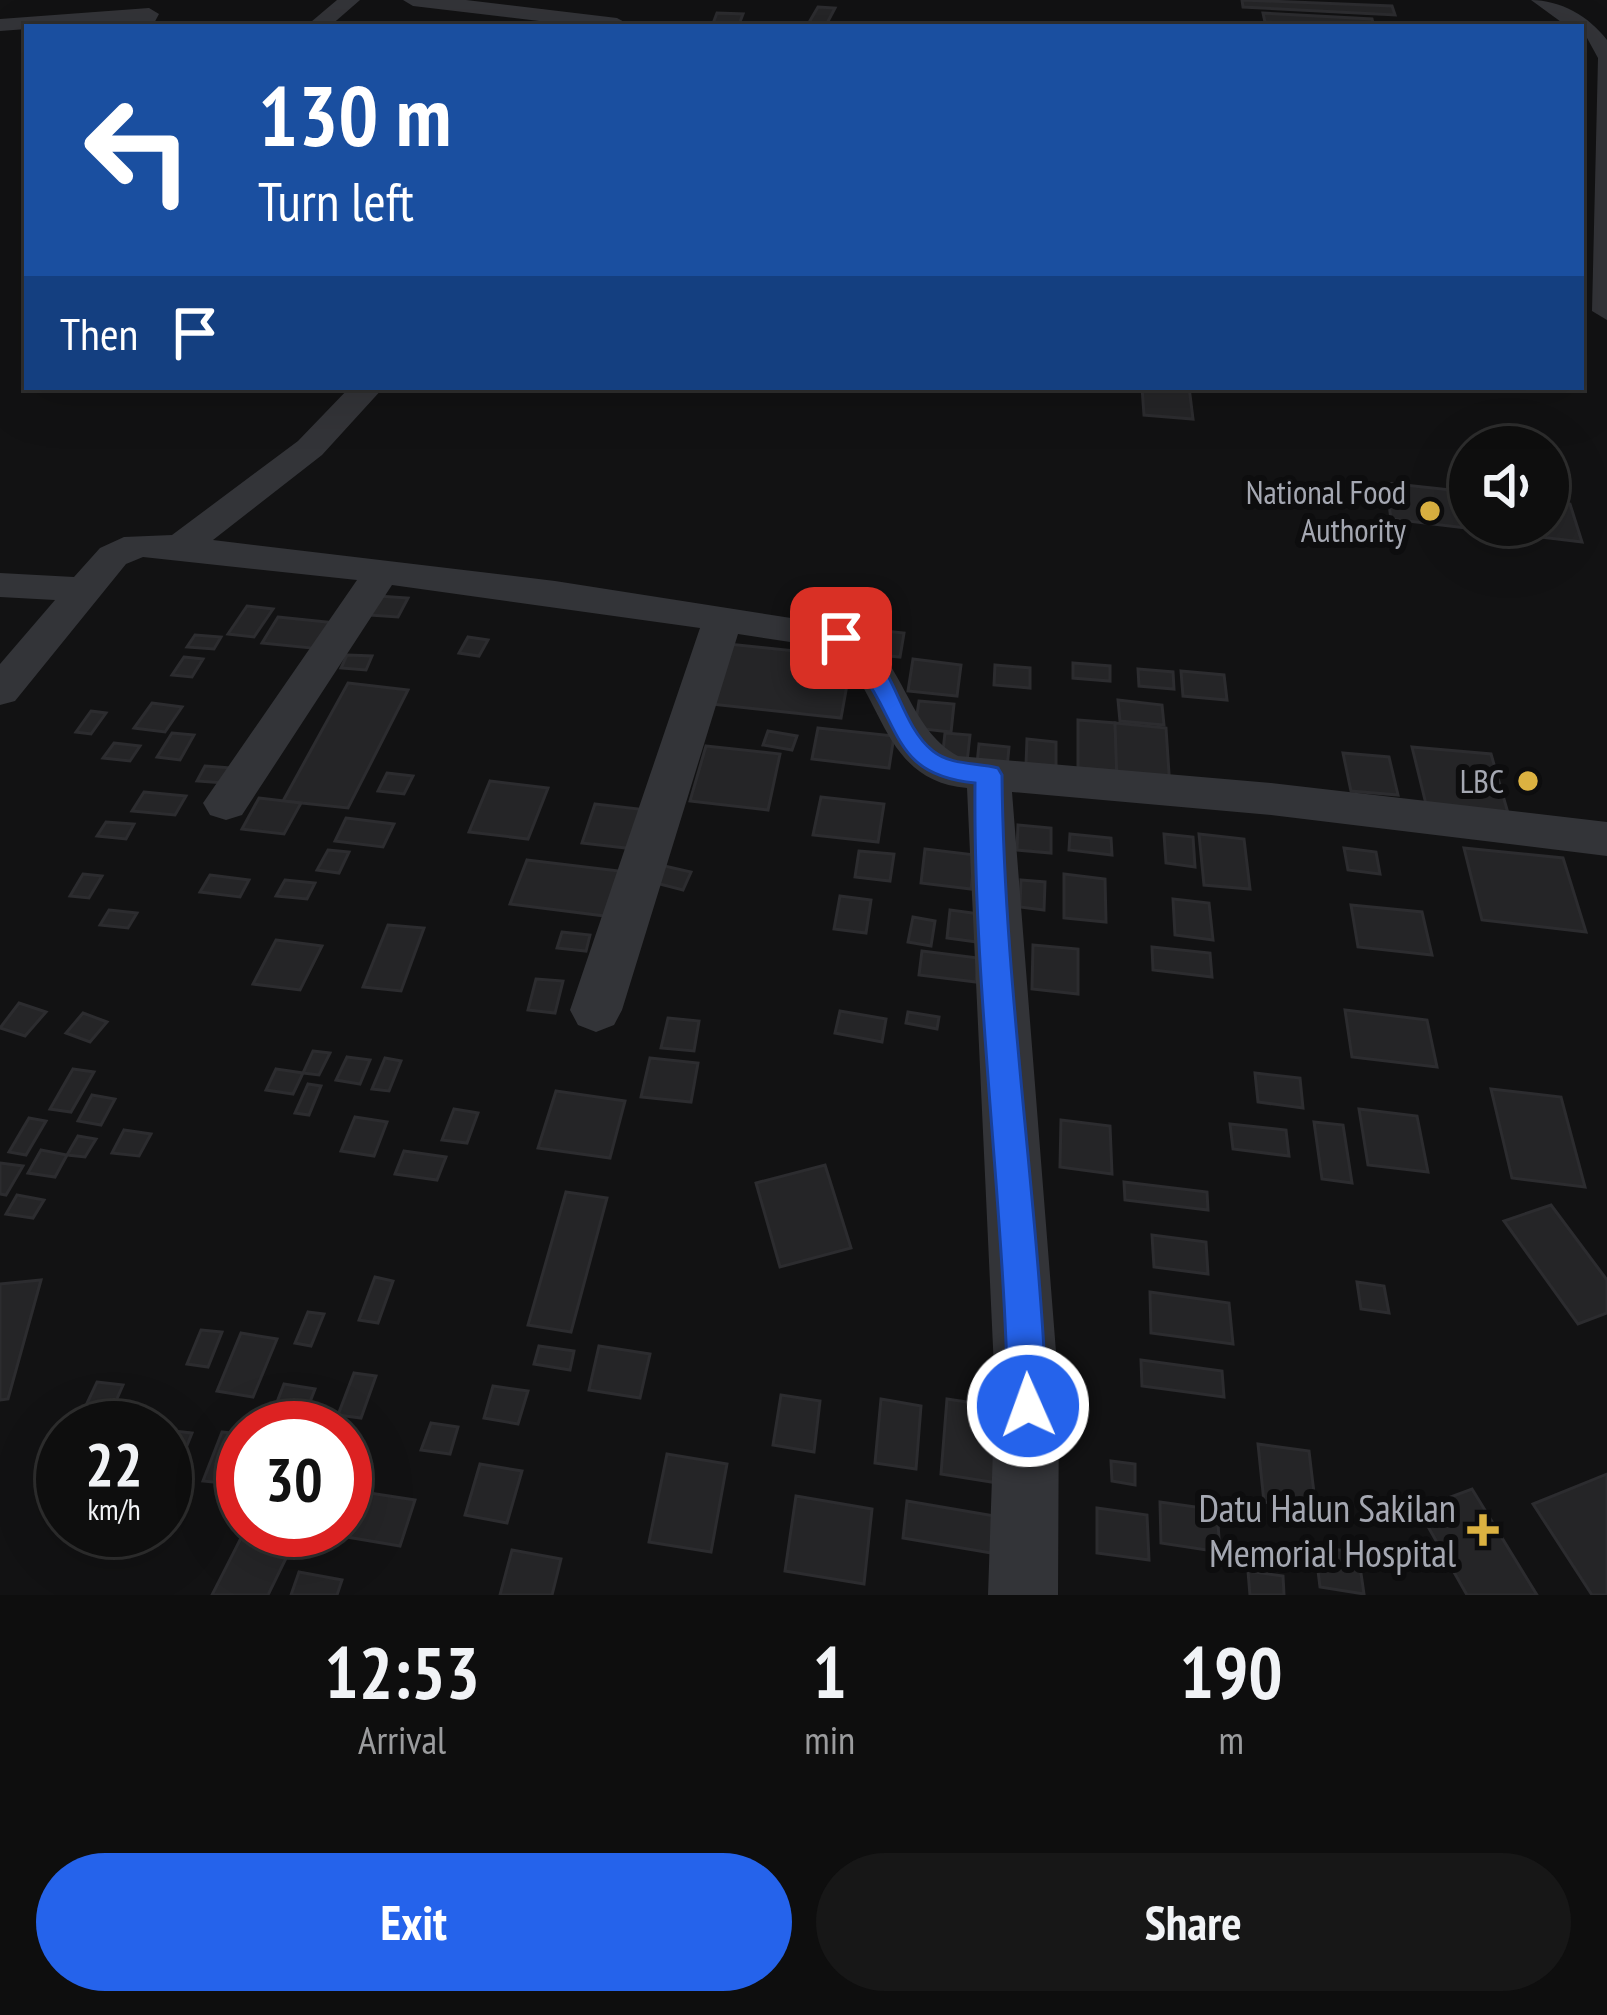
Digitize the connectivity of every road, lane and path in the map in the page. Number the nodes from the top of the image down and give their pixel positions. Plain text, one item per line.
1 (350, 0) edge
2 (413, 0) edge
3 (1541, 0) edge
4 (617, 23) dead end
5 (143, 24) edge
6 (320, 24) edge
7 (1578, 24) edge
8 (0, 25) edge
9 (1584, 28) edge
10 (1607, 59) edge
11 (1605, 107) edge
12 (1592, 210) edge
13 (1607, 311) edge
14 (365, 390) edge
15 (180, 547) junction
16 (381, 573) junction
17 (0, 585) edge
18 (83, 590) junction
19 (723, 616) junction
20 (1, 689) edge
21 (989, 775) junction
22 (226, 803) dead end
23 (1607, 838) edge
24 (596, 1010) dead end
25 (1023, 1595) edge

1 - 6 street
2 - 4 street
3 - 7 street
5 - 8 street
9 - 10 street
10 - 11 street
11 - 12 street
12 - 13 street
14 - 15 street
15 - 16 street
15 - 18 street
16 - 19 street
16 - 22 street
17 - 18 street
18 - 20 street
19 - 21 street
19 - 24 street
21 - 23 street
21 - 25 street

